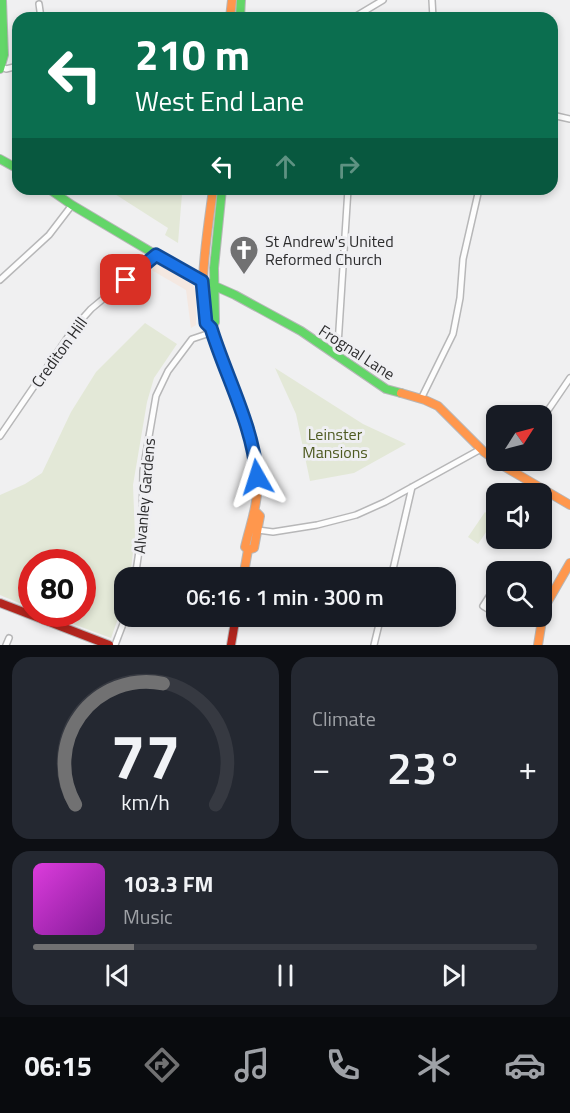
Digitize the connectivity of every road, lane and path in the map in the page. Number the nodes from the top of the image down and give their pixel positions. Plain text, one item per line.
1 (2, 0) edge
2 (383, 0) edge
3 (39, 4) dead end
4 (40, 12) edge
5 (363, 12) edge
6 (1, 68) edge
7 (57, 195) edge
8 (212, 195) edge
9 (221, 195) edge
10 (348, 195) edge
11 (478, 195) edge
12 (72, 205) junction
13 (156, 255) junction
14 (0, 280) edge
15 (202, 281) junction
16 (213, 285) junction
17 (212, 330) junction
18 (335, 354) junction
19 (570, 378) edge
20 (421, 399) junction
21 (552, 405) edge
22 (0, 436) edge
23 (481, 449) junction
24 (412, 487) junction
25 (570, 505) edge
26 (255, 511) junction
27 (257, 530) junction
28 (248, 550) junction
29 (570, 564) edge
30 (137, 567) edge
31 (245, 567) edge
32 (394, 567) edge
33 (552, 594) edge
34 (0, 603) edge
35 (122, 627) edge
36 (234, 627) edge
37 (378, 627) edge
38 (540, 627) edge
39 (9, 638) dead end
40 (6, 645) edge
41 (109, 645) edge
42 (115, 645) edge
43 (231, 645) edge
44 (374, 645) edge
45 (538, 645) edge

1 - 6 main road
2 - 5 street
3 - 4 street
7 - 12 main road, Frognal Lane
8 - 15 main road
9 - 16 main road
10 - 18 street
11 - 20 street
12 - 13 main road, Frognal Lane
12 - 14 street
13 - 15 main road, Frognal Lane
13 - 22 street, Crediton Hill
15 - 16 main road, Frognal Lane
15 - 17 main road
16 - 17 main road
16 - 18 main road, Frognal Lane
17 - 26 main road
17 - 30 street, Alvanley Gardens
18 - 20 main road, Frognal Lane
19 - 21 street
20 - 23 main road, Frognal Lane
23 - 24 street
23 - 25 main road, Frognal Lane
24 - 27 street
24 - 32 street
26 - 27 main road
26 - 28 main road
27 - 28 main road
28 - 31 main road
29 - 33 main road
34 - 41 main road
35 - 42 street
36 - 43 main road
37 - 44 street
38 - 45 main road
39 - 40 street

